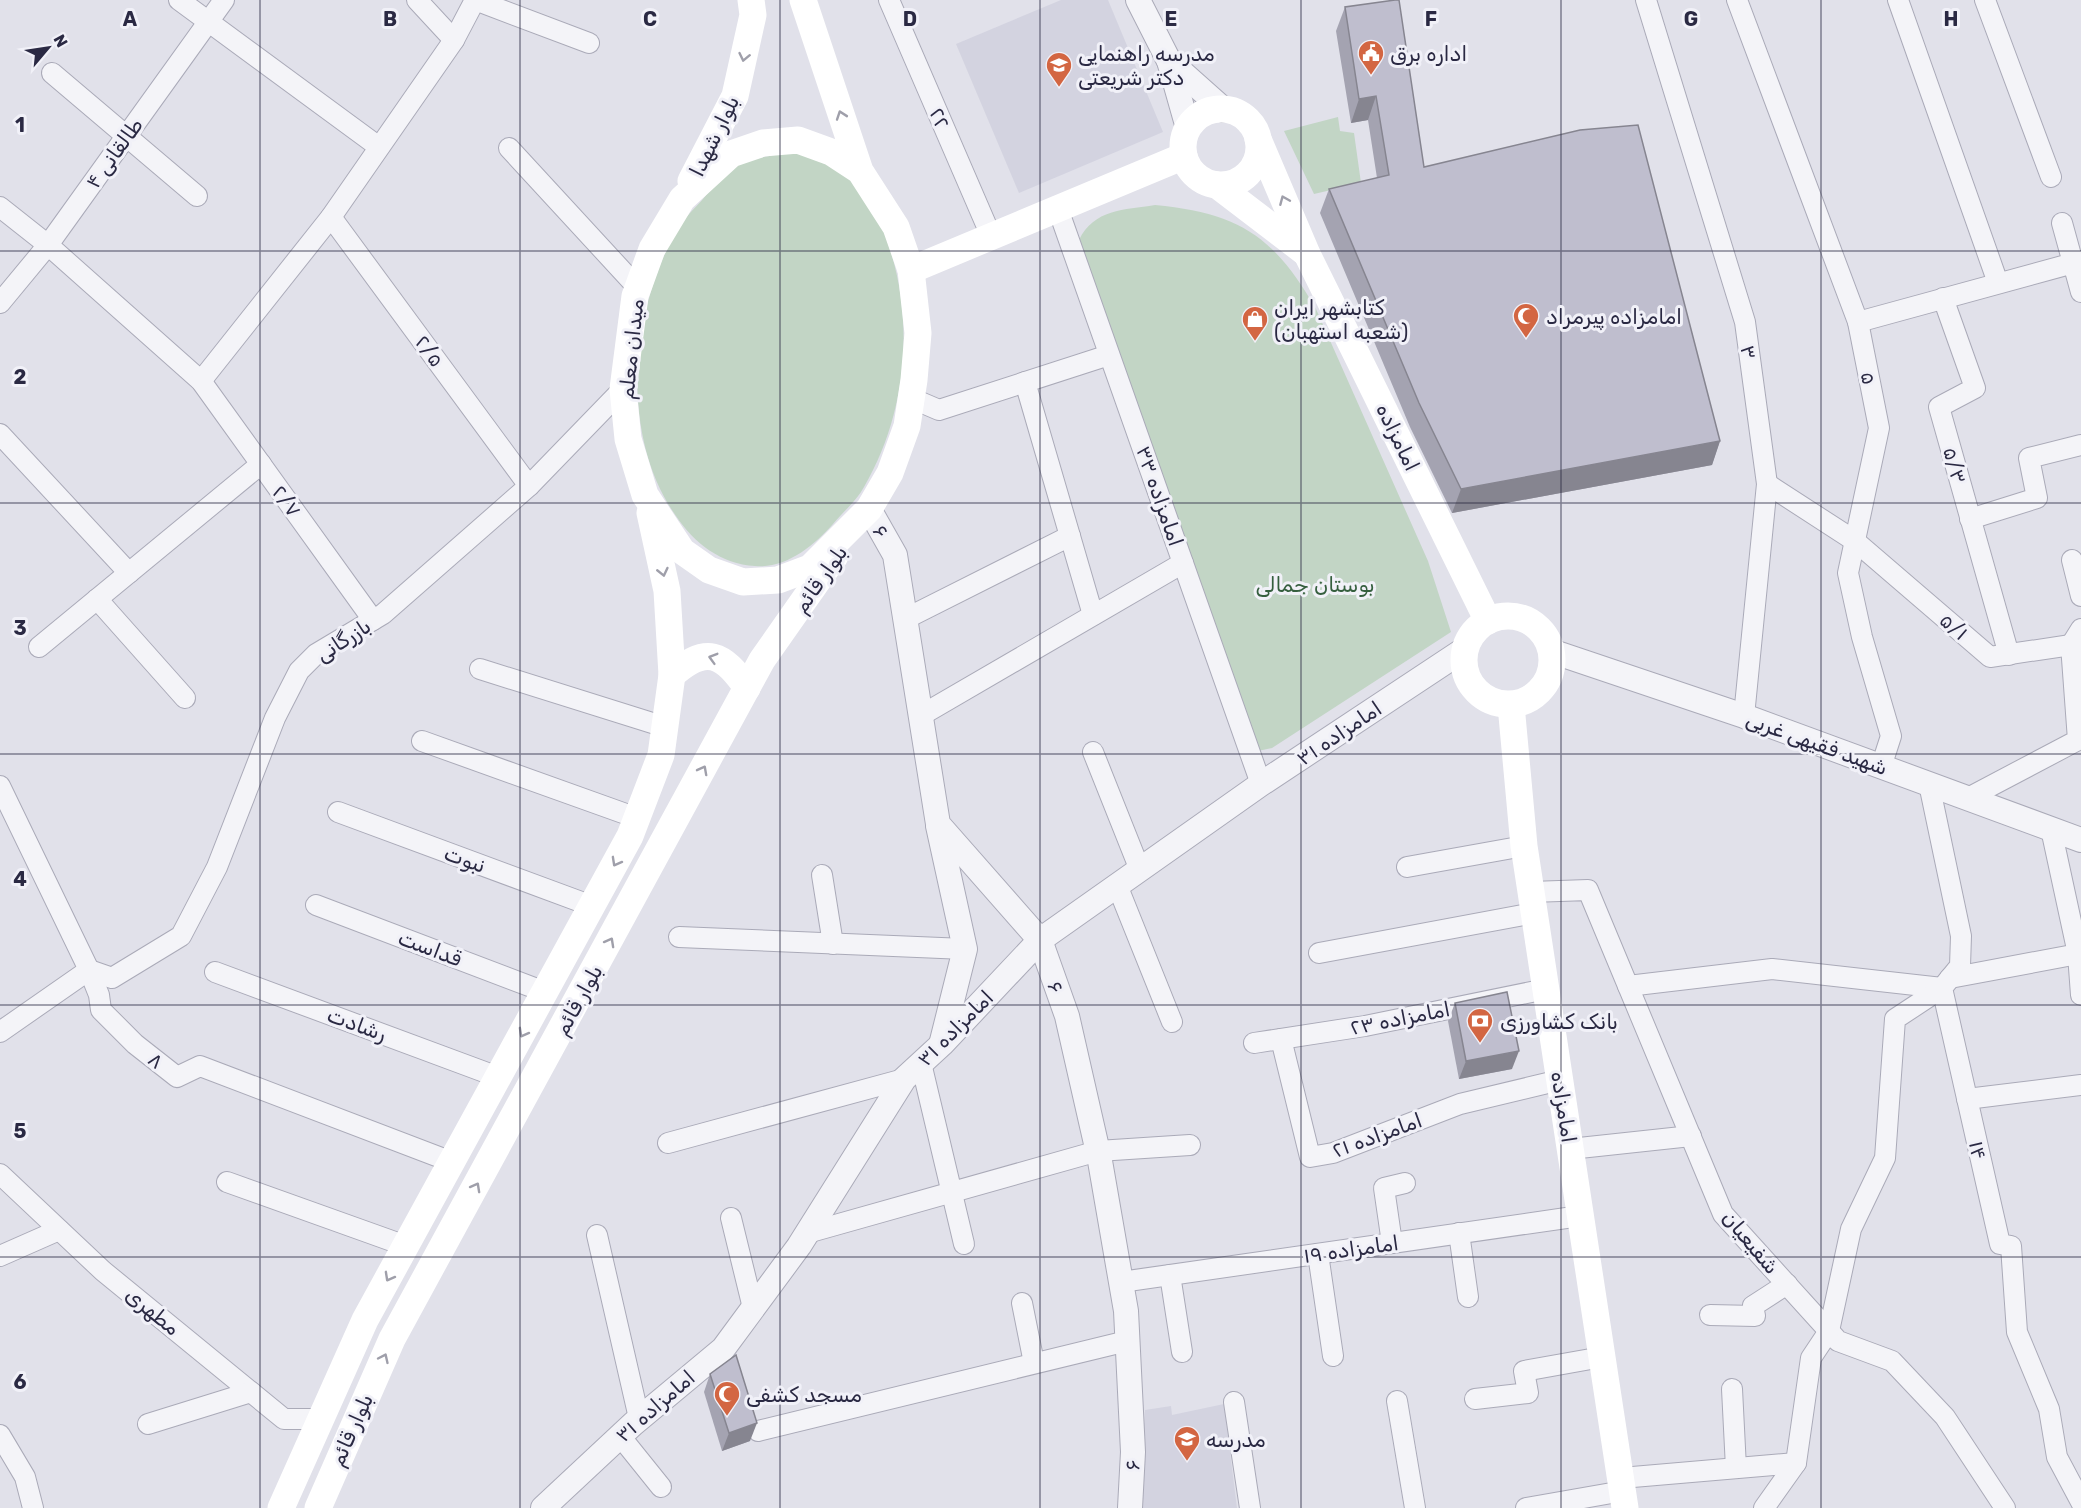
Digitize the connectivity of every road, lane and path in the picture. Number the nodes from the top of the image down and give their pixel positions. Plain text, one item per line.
1 (179, 0) edge
2 (224, 0) edge
3 (417, 0) edge
4 (751, 0) edge
5 (803, 0) edge
6 (889, 0) edge
7 (1138, 0) edge
8 (1646, 0) edge
9 (1737, 0) edge
10 (1898, 0) edge
11 (1985, 0) edge
12 (209, 21) junction
13 (454, 40) junction
14 (589, 43) dead end
15 (1169, 60) junction
16 (52, 73) dead end
17 (1224, 110) junction
18 (1188, 128) junction
19 (126, 136) junction
20 (1258, 139) junction
21 (379, 147) junction
22 (509, 148) dead end
23 (1184, 156) junction
24 (860, 171) junction
25 (2051, 177) dead end
26 (1217, 185) junction
27 (197, 196) dead end
28 (682, 199) junction
29 (0, 207) edge
30 (1058, 208) junction
31 (331, 217) junction
32 (2062, 223) dead end
33 (991, 237) junction
34 (48, 245) junction
35 (1307, 254) junction
36 (2077, 262) edge
37 (910, 270) junction
38 (1998, 283) junction
39 (638, 288) junction
40 (2081, 292) edge
41 (1943, 298) junction
42 (0, 303) edge
43 (1858, 322) junction
44 (1109, 355) junction
45 (201, 381) junction
46 (1025, 382) junction
47 (623, 389) junction
48 (911, 398) junction
49 (0, 434) edge
50 (2081, 445) edge
51 (261, 464) junction
52 (1767, 484) junction
53 (529, 486) junction
54 (645, 495) junction
55 (869, 509) junction
56 (1970, 519) junction
57 (1070, 536) junction
58 (1855, 541) junction
59 (2072, 560) dead end
60 (1183, 562) junction
61 (129, 573) junction
62 (2081, 596) edge
63 (97, 599) junction
64 (1093, 615) junction
65 (905, 618) junction
66 (373, 620) junction
67 (1488, 621) junction
68 (2078, 645) edge
69 (39, 647) dead end
70 (1465, 649) junction
71 (1551, 651) junction
72 (2009, 655) junction
73 (480, 669) dead end
74 (672, 675) junction
75 (747, 688) junction
76 (185, 698) dead end
77 (1511, 705) junction
78 (920, 716) junction
79 (1744, 716) junction
80 (664, 727) junction
81 (2080, 740) edge
82 (422, 741) dead end
83 (1093, 752) dead end
84 (1881, 767) junction
85 (1261, 784) junction
86 (1929, 784) junction
87 (0, 786) edge
88 (1968, 798) junction
89 (338, 812) dead end
90 (637, 818) junction
91 (938, 824) junction
92 (2051, 829) junction
93 (2081, 840) edge
94 (1524, 846) junction
95 (1407, 867) dead end
96 (1140, 870) junction
97 (822, 875) dead end
98 (1118, 885) junction
99 (1532, 902) junction
100 (316, 904) dead end
101 (592, 906) junction
102 (679, 937) dead end
103 (1040, 940) junction
104 (833, 944) junction
105 (964, 949) junction
106 (1319, 953) dead end
107 (2078, 954) junction
108 (89, 970) junction
109 (215, 972) dead end
110 (1946, 983) junction
111 (1628, 986) junction
112 (1546, 989) junction
113 (545, 992) junction
114 (2081, 995) edge
115 (1172, 1022) dead end
116 (0, 1032) edge
117 (1281, 1039) junction
118 (1254, 1043) dead end
119 (942, 1044) junction
120 (913, 1071) junction
121 (498, 1077) junction
122 (1560, 1080) junction
123 (2081, 1085) edge
124 (1967, 1099) junction
125 (1691, 1136) junction
126 (668, 1143) dead end
127 (1190, 1145) dead end
128 (1570, 1149) junction
129 (1098, 1151) junction
130 (452, 1162) junction
131 (0, 1174) edge
132 (226, 1182) dead end
133 (1405, 1183) dead end
134 (953, 1192) junction
135 (1580, 1216) junction
136 (731, 1218) dead end
137 (59, 1230) junction
138 (807, 1233) junction
139 (1459, 1233) junction
140 (597, 1235) dead end
141 (1392, 1243) junction
142 (964, 1244) dead end
143 (406, 1246) junction
144 (1318, 1254) junction
145 (0, 1257) edge
146 (1170, 1275) junction
147 (1121, 1282) junction
148 (1787, 1284) junction
149 (1468, 1297) dead end
150 (1022, 1303) dead end
151 (753, 1308) junction
152 (1710, 1315) dead end
153 (1829, 1331) junction
154 (1127, 1341) junction
155 (1182, 1352) dead end
156 (1333, 1356) dead end
157 (1602, 1357) junction
158 (1034, 1363) junction
159 (1732, 1389) dead end
160 (251, 1392) junction
161 (1475, 1398) dead end
162 (1397, 1401) dead end
163 (1234, 1402) dead end
164 (639, 1418) junction
165 (319, 1419) junction
166 (148, 1424) dead end
167 (758, 1431) edge
168 (0, 1435) edge
169 (620, 1436) junction
170 (1796, 1463) junction
171 (1736, 1468) junction
172 (661, 1487) dead end
173 (1623, 1492) edge
174 (2081, 1502) edge
175 (1410, 1507) edge
176 (33, 1508) edge
177 (281, 1508) edge
178 (318, 1508) edge
179 (543, 1508) edge
180 (1130, 1508) edge
181 (1250, 1508) edge
182 (1526, 1508) edge
183 (1764, 1508) edge
184 (2005, 1508) edge

1 - 12 street
2 - 12 street, طالقانی ۴
3 - 13 street
4 -> 28 main road, بلوار شهدا
24 -> 5 main road
6 - 33 street, ۲۲
7 - 15 street
8 - 52 street, ۳
9 - 43 street, ۵
10 - 38 street
11 - 25 street
12 - 19 street, طالقانی ۴
12 - 21 street
13 - 14 street
13 - 21 street
15 - 17 street
15 - 18 street
16 - 19 street
17 - 18 main road
17 - 20 main road
18 - 23 main road
19 - 27 street
19 - 34 street, طالقانی ۴
20 - 26 main road
35 -> 20 main road, امامزاده
21 - 31 street
22 - 39 street
23 - 26 main road
23 - 30 main road
24 - 28 main road, میدان معلم
24 - 37 main road, میدان معلم
26 - 35 main road
28 - 39 main road, میدان معلم
29 - 34 street, ۲/۷
30 - 33 main road
30 - 44 street, امامزاده ۳۳
31 - 45 street
31 - 53 street, ۲/۵
32 - 36 street
33 - 37 main road
34 - 42 street, طالقانی ۴
34 - 45 street, ۲/۷
35 - 67 main road, امامزاده
36 - 38 street
36 - 40 street
37 - 48 main road, میدان معلم
38 - 41 street
39 - 47 main road, میدان معلم
41 - 43 street
41 - 56 street, ۵/۳
43 - 58 street, ۵
44 - 46 street
44 - 60 street, امامزاده ۳۳
45 - 51 street, ۲/۷
46 - 48 street
46 - 57 street
47 - 53 street, بازرگانی
47 - 54 main road, میدان معلم
48 - 55 main road, میدان معلم
49 - 61 street
50 - 56 street
51 - 61 street
51 - 66 street, ۲/۷
52 - 58 street, ۵/۱
52 - 79 street, ۳
53 - 66 street, بازرگانی
54 - 55 main road, میدان معلم
54 -> 74 main road, بلوار قائم
55 - 65 street, ۶
55 - 75 main road, بلوار قائم
56 - 72 street, ۵/۳
57 - 64 street
57 - 65 street
58 - 72 street, ۵/۱
58 - 84 street, ۵
59 - 62 street
60 - 64 street
60 - 85 street, امامزاده ۳۳
61 - 63 street
63 - 69 street
63 - 76 street
64 - 78 street
65 - 78 street, ۶
66 - 108 street, بازرگانی
67 - 70 main road
67 - 71 main road
68 - 72 street, ۵/۱
68 - 81 street
70 - 77 main road
70 - 85 street, امامزاده ۳۱
71 - 77 main road
71 - 79 street, شهید فقیهی غربی
73 - 80 street
75 -> 74 main road
74 - 80 main road, بلوار قائم
178 -> 75 main road, بلوار قائم
77 - 94 main road, امامزاده
78 - 91 street, ۶
79 - 84 street, شهید فقیهی غربی
80 - 90 main road, بلوار قائم
81 - 88 street
82 - 90 street
83 - 96 street
84 - 86 street, شهید فقیهی غربی
85 - 96 street, امامزاده ۳۱
86 - 88 street, شهید فقیهی غربی
86 - 110 street
87 - 108 street, ۸
88 - 92 street, شهید فقیهی غربی
89 - 101 street, نبوت
90 -> 101 main road, بلوار قائم
91 - 103 street, ۶
91 - 105 street
92 - 93 street, شهید فقیهی غربی
92 - 107 street
94 - 95 street
94 - 99 main road, امامزاده
96 - 98 street, امامزاده ۳۱
97 - 104 street
98 - 103 street, امامزاده ۳۱
98 - 115 street
99 - 106 street
99 - 111 street, شفیعیان
99 - 112 main road, امامزاده
100 - 113 street, قداست
101 - 113 main road, بلوار قائم
102 - 104 street
103 - 119 street, امامزاده ۳۱
103 - 129 street, ۶
104 - 105 street
105 - 119 street
107 - 110 street
107 - 114 street
108 - 116 street
108 - 130 street, ۸
109 - 121 street, رشادت
110 - 111 street
110 - 124 street, ۱۴
110 - 153 street
111 - 125 street, شفیعیان
112 - 117 street, امامزاده ۲۳
112 - 122 main road, امامزاده
113 -> 121 main road, بلوار قائم
117 - 118 street, امامزاده ۲۳
117 - 122 street, امامزاده ۲۱
119 - 120 street, امامزاده ۳۱
120 - 126 street
120 - 134 street
120 - 138 street, امامزاده ۳۱
121 - 130 main road, بلوار قائم
122 - 128 main road, امامزاده
123 - 124 street
124 - 174 street, ۱۴
125 - 128 street
125 - 148 street, شفیعیان
127 - 129 street
128 - 135 main road, امامزاده
129 - 134 street
129 - 147 street, ۶
130 - 143 main road, بلوار قائم
131 - 137 street, مطهری
132 - 143 street
133 - 141 street
134 - 138 street
134 - 142 street
135 - 139 street, امامزاده ۱۹
135 - 157 main road, امامزاده
136 - 151 street
137 - 145 street
137 - 160 street, مطهری
138 - 151 street, امامزاده ۳۱
139 - 141 street, امامزاده ۱۹
139 - 149 street
140 - 164 street
141 - 144 street, امامزاده ۱۹
143 -> 165 main road, بلوار قائم
144 - 146 street, امامزاده ۱۹
144 - 156 street
146 - 147 street, امامزاده ۱۹
146 - 155 street
147 - 154 street, ۶
148 - 152 street
148 - 153 street, شفیعیان
150 - 158 street
151 - 164 street, امامزاده ۳۱
153 - 170 street
153 - 184 street, شفیعیان
154 - 158 street
154 - 180 street, ۶
157 - 161 street
157 - 173 main road, امامزاده
158 - 167 street
159 - 171 street
160 - 165 street, مطهری
160 - 166 street
162 - 175 street
163 - 181 street
164 - 169 street, امامزاده ۳۱
165 - 177 main road, بلوار قائم
168 - 176 street
169 - 172 street
169 - 179 street, امامزاده ۳۱
170 - 171 street
170 - 183 street
171 - 173 street
173 - 182 street

